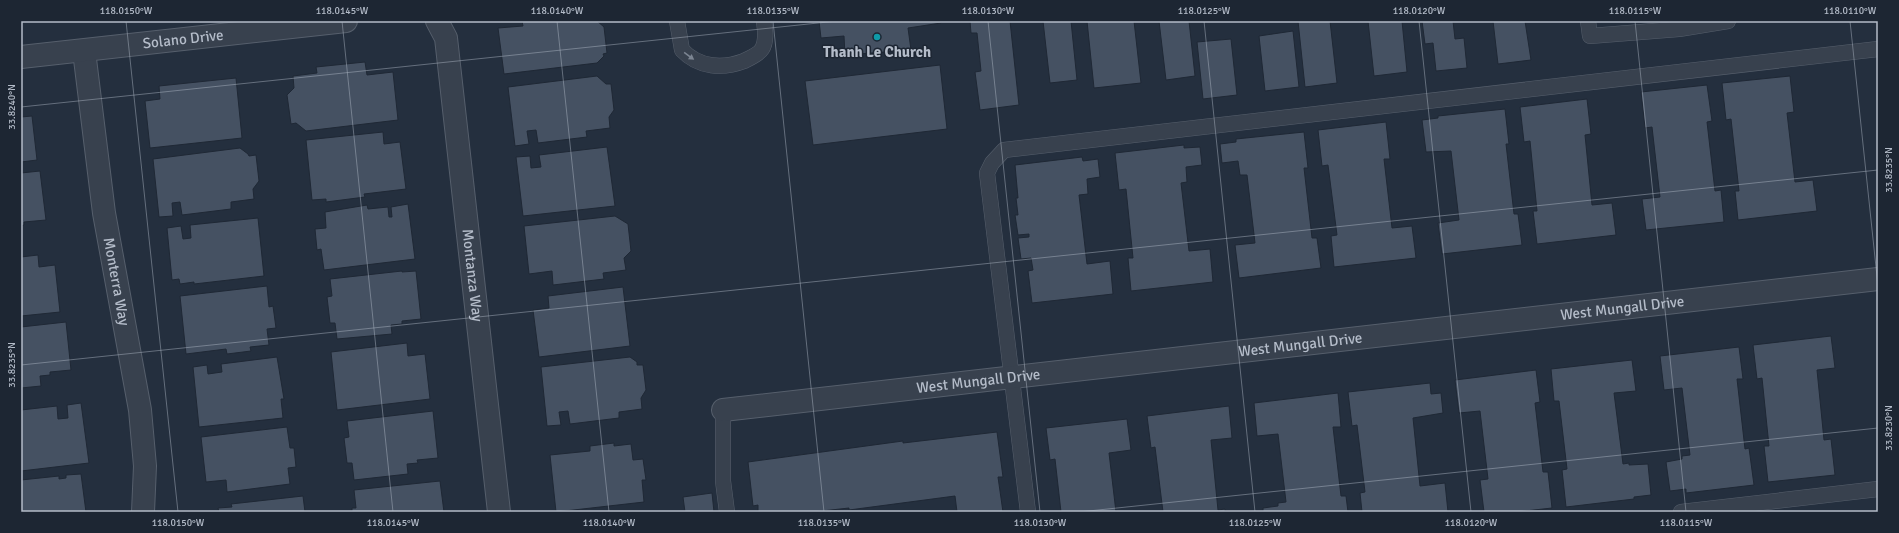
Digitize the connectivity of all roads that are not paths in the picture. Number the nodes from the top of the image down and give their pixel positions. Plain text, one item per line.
1 (346, 21) edge
2 (677, 21) edge
3 (764, 21) edge
4 (1588, 21) edge
5 (1728, 21) edge
6 (274, 24) edge
7 (442, 30) edge
8 (1878, 49) edge
9 (84, 51) junction
10 (21, 57) edge
11 (1878, 279) edge
12 (1011, 378) junction
13 (724, 410) joint
14 (1878, 489) edge
15 (143, 512) edge
16 (499, 512) edge
17 (727, 512) edge
18 (1028, 512) edge
19 (1681, 512) edge

1 - 6 street, Solano Drive
2 -> 3 lane
4 - 5 lane
6 - 9 street, Solano Drive
7 - 16 street, Montanza Way
8 - 12 lane
9 - 10 street, Solano Drive
9 - 15 street, Monterra Way
11 - 12 street, West Mungall Drive
12 - 13 street, West Mungall Drive
12 - 18 lane
13 - 17 lane
14 - 19 lane

